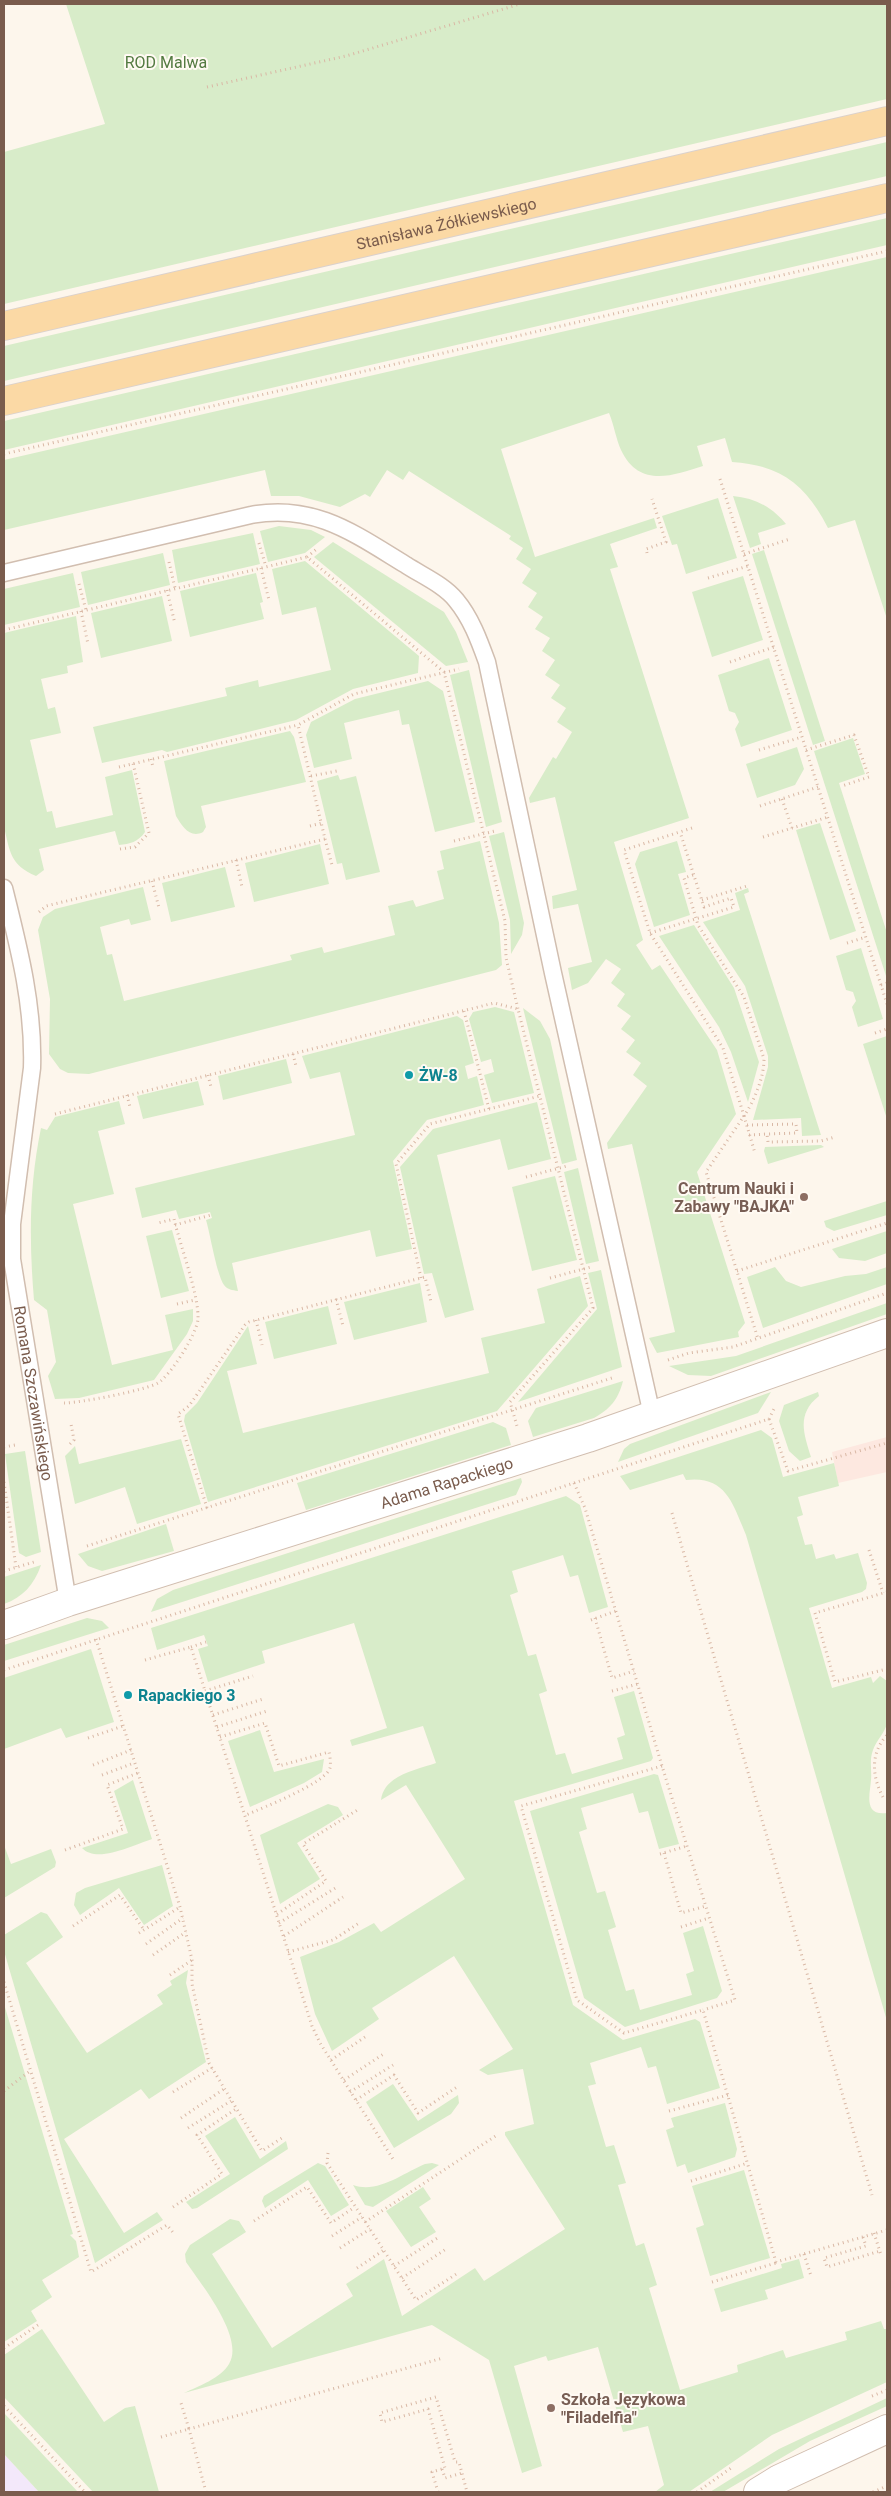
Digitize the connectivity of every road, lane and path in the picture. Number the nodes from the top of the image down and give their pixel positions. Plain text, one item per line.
1 (520, 4) edge
2 (207, 87) dead end
3 (887, 121) edge
4 (887, 198) edge
5 (887, 250) edge
6 (4, 326) edge
7 (4, 401) edge
8 (4, 454) edge
9 (720, 479) dead end
10 (652, 499) dead end
11 (790, 539) dead end
12 (647, 553) dead end
13 (744, 554) junction
14 (748, 566) junction
15 (261, 568) junction
16 (4, 573) edge
17 (708, 578) dead end
18 (168, 590) junction
19 (269, 600) dead end
20 (81, 611) junction
21 (175, 624) dead end
22 (4, 630) edge
23 (88, 644) dead end
24 (774, 647) junction
25 (486, 662) junction
26 (730, 662) dead end
27 (444, 672) junction
28 (298, 725) junction
29 (802, 736) junction
30 (759, 750) dead end
31 (806, 750) junction
32 (151, 759) junction
33 (133, 763) junction
34 (119, 767) dead end
35 (153, 767) dead end
36 (337, 770) dead end
37 (310, 776) junction
38 (842, 786) dead end
39 (818, 787) junction
40 (782, 799) junction
41 (760, 806) dead end
42 (828, 817) junction
43 (322, 823) junction
44 (521, 824) junction
45 (310, 826) dead end
46 (692, 828) dead end
47 (792, 828) junction
48 (680, 832) junction
49 (483, 834) junction
50 (763, 837) dead end
51 (325, 838) junction
52 (454, 840) dead end
53 (120, 849) dead end
54 (236, 860) junction
55 (332, 865) dead end
56 (693, 875) junction
57 (152, 881) junction
58 (748, 886) dead end
59 (242, 887) dead end
60 (4, 888) edge
61 (702, 900) junction
62 (159, 908) dead end
63 (696, 918) junction
64 (650, 933) junction
65 (16, 937) junction
66 (866, 937) junction
67 (846, 944) dead end
68 (887, 983) edge
69 (881, 985) junction
70 (887, 1004) edge
71 (518, 1009) junction
72 (464, 1011) junction
73 (887, 1029) edge
74 (875, 1033) dead end
75 (293, 1054) junction
76 (296, 1066) dead end
77 (208, 1075) junction
78 (211, 1086) dead end
79 (127, 1096) junction
80 (540, 1096) junction
81 (130, 1107) dead end
82 (489, 1109) junction
83 (744, 1116) junction
84 (25, 1121) junction
85 (746, 1125) junction
86 (767, 1134) junction
87 (749, 1135) junction
88 (835, 1137) dead end
89 (756, 1153) dead end
90 (595, 1159) junction
91 (558, 1169) junction
92 (526, 1177) dead end
93 (211, 1214) dead end
94 (158, 1223) dead end
95 (887, 1223) edge
96 (175, 1226) junction
97 (618, 1260) junction
98 (583, 1269) junction
99 (737, 1271) junction
100 (421, 1278) junction
101 (550, 1278) dead end
102 (887, 1293) edge
103 (336, 1299) junction
104 (195, 1300) junction
105 (432, 1302) dead end
106 (177, 1304) dead end
107 (256, 1320) junction
108 (343, 1326) dead end
109 (887, 1333) edge
110 (758, 1339) junction
111 (262, 1345) dead end
112 (642, 1368) junction
113 (777, 1403) dead end
114 (36, 1404) junction
115 (512, 1410) junction
116 (652, 1415) junction
117 (770, 1419) junction
118 (887, 1443) edge
119 (4, 1482) edge
120 (574, 1483) junction
121 (206, 1508) junction
122 (672, 1513) dead end
123 (869, 1550) dead end
124 (60, 1554) junction
125 (16, 1567) junction
126 (4, 1571) edge
127 (887, 1592) edge
128 (883, 1593) junction
129 (68, 1602) junction
130 (616, 1612) junction
131 (4, 1625) edge
132 (96, 1639) junction
133 (206, 1642) dead end
134 (191, 1647) junction
135 (145, 1660) dead end
136 (887, 1669) edge
137 (4, 1670) edge
138 (634, 1671) junction
139 (253, 1676) dead end
140 (638, 1684) junction
141 (205, 1691) junction
142 (612, 1691) dead end
143 (263, 1699) dead end
144 (267, 1711) dead end
145 (213, 1715) junction
146 (123, 1726) junction
147 (217, 1727) junction
148 (887, 1735) edge
149 (220, 1737) junction
150 (88, 1738) dead end
151 (130, 1750) junction
152 (134, 1763) junction
153 (93, 1766) dead end
154 (662, 1766) junction
155 (138, 1773) junction
156 (102, 1775) dead end
157 (883, 1797) dead end
158 (359, 1810) dead end
159 (246, 1814) junction
160 (687, 1846) junction
161 (65, 1850) dead end
162 (337, 1887) dead end
163 (343, 1897) dead end
164 (706, 1906) junction
165 (180, 1907) junction
166 (276, 1914) junction
167 (183, 1918) junction
168 (709, 1918) junction
169 (279, 1923) junction
170 (359, 1923) dead end
171 (73, 1926) dead end
172 (681, 1927) dead end
173 (144, 1930) junction
174 (186, 1932) junction
175 (139, 1933) dead end
176 (284, 1936) junction
177 (146, 1944) dead end
178 (288, 1952) junction
179 (153, 1955) dead end
180 (192, 1960) junction
181 (170, 1975) dead end
182 (4, 1982) edge
183 (703, 2010) junction
184 (368, 2035) dead end
185 (385, 2053) dead end
186 (331, 2060) junction
187 (393, 2065) dead end
188 (212, 2068) junction
189 (30, 2071) junction
190 (343, 2080) junction
191 (458, 2087) dead end
192 (224, 2089) junction
193 (4, 2091) edge
194 (173, 2092) dead end
195 (350, 2092) junction
196 (728, 2095) junction
197 (356, 2100) junction
198 (231, 2101) junction
199 (236, 2109) junction
200 (670, 2111) dead end
201 (181, 2118) dead end
202 (188, 2128) dead end
203 (497, 2135) dead end
204 (282, 2138) dead end
205 (328, 2153) dead end
206 (393, 2159) dead end
207 (748, 2163) junction
208 (691, 2181) dead end
209 (872, 2195) dead end
210 (173, 2207) dead end
211 (355, 2207) junction
212 (362, 2217) junction
213 (254, 2221) dead end
214 (365, 2222) junction
215 (370, 2229) junction
216 (887, 2230) edge
217 (874, 2233) junction
218 (175, 2235) dead end
219 (332, 2236) dead end
220 (439, 2237) dead end
221 (863, 2237) junction
222 (340, 2248) dead end
223 (446, 2249) dead end
224 (384, 2250) junction
225 (804, 2254) junction
226 (776, 2262) junction
227 (394, 2266) junction
228 (357, 2268) dead end
229 (458, 2273) dead end
230 (811, 2276) dead end
231 (402, 2278) junction
232 (712, 2282) dead end
233 (38, 2325) dead end
234 (4, 2348) edge
235 (442, 2358) dead end
236 (181, 2403) dead end
237 (4, 2406) edge
238 (189, 2429) junction
239 (887, 2429) edge
240 (161, 2437) dead end
241 (442, 2469) junction
242 (462, 2473) junction
243 (887, 2486) edge
244 (85, 2492) edge
245 (206, 2492) edge
246 (438, 2492) edge
247 (467, 2492) edge
248 (758, 2492) edge
249 (873, 2492) edge

1 - 2 path
3 - 6 main road, Stanisława Żółkiewskiego
4 - 7 main road
5 - 8 path
9 - 13 path
10 - 12 path
11 - 13 path
13 - 14 path
14 - 17 path
14 - 24 path
15 - 18 path
15 - 19 path
15 - 27 path
16 - 25 lane
18 - 20 path
18 - 21 path
20 - 22 path
20 - 23 path
24 - 26 path
24 - 29 path
25 - 27 path
25 - 44 lane
27 - 28 path
27 - 49 path
28 - 32 path
28 - 37 path
29 - 30 path
29 - 31 path
31 - 38 path
31 - 39 path
32 - 33 path
32 - 35 path
33 - 34 path
33 - 53 path
36 - 37 path
37 - 43 path
39 - 40 path
39 - 42 path
40 - 41 path
40 - 47 path
42 - 47 path
42 - 66 path
43 - 45 path
43 - 51 path
44 - 49 path
44 - 90 lane
46 - 48 path
47 - 50 path
48 - 56 path
48 - 64 path
49 - 52 path
49 - 71 path
51 - 54 path
51 - 55 path
54 - 57 path
54 - 59 path
56 - 61 path
56 - 63 path
57 - 62 path
57 - 65 path
58 - 61 path
60 - 65 lane, Romana Szczawińskiego
61 - 63 path
63 - 64 path
63 - 83 path
64 - 83 path
65 - 84 lane, Romana Szczawińskiego
66 - 67 path
66 - 69 path
68 - 69 path
69 - 70 path
71 - 72 path
71 - 80 path
72 - 75 path
72 - 82 path
73 - 74 path
75 - 76 path
75 - 77 path
77 - 78 path
77 - 79 path
79 - 81 path
79 - 84 path
80 - 82 path
80 - 91 path
82 - 100 path
83 - 85 path
83 - 99 path
84 - 114 lane, Romana Szczawińskiego
85 - 86 path
85 - 87 path
86 - 87 path
86 - 88 path
87 - 89 path
90 - 91 path
90 - 97 lane
91 - 92 path
91 - 98 path
93 - 96 path
94 - 96 path
95 - 99 path
96 - 104 path
97 - 98 path
97 - 112 lane
98 - 101 path
98 - 115 path
99 - 110 path
100 - 103 path
100 - 105 path
102 - 110 path
103 - 107 path
103 - 108 path
104 - 106 path
104 - 114 path
107 - 111 path
107 - 121 path
109 - 116 street, Adama Rapackiego
110 - 112 path
112 - 115 path
112 - 116 lane
113 - 117 path
114 - 124 lane, Romana Szczawińskiego
115 - 121 path
116 - 129 street, Adama Rapackiego
117 - 118 path
117 - 120 path
119 - 125 path
120 - 130 path
120 - 132 path
121 - 124 path
122 - 209 path
123 - 128 path
124 - 125 path
124 - 129 lane, Romana Szczawińskiego
125 - 126 path
127 - 128 path
128 - 136 path
129 - 131 street, Adama Rapackiego
130 - 138 path
130 - 138 path
132 - 137 path
132 - 146 path
133 - 134 path
134 - 135 path
134 - 141 path
138 - 140 path
139 - 141 path
140 - 142 path
140 - 154 path
141 - 145 path
143 - 145 path
144 - 147 path
145 - 147 path
146 - 150 path
146 - 151 path
147 - 149 path
148 - 157 path
149 - 159 path
149 - 159 path
151 - 152 path
151 - 153 path
152 - 155 path
152 - 156 path
154 - 160 path
154 - 183 path
155 - 161 path
155 - 165 path
158 - 166 path
159 - 166 path
160 - 164 path
160 - 164 path
162 - 169 path
163 - 176 path
164 - 168 path
165 - 167 path
165 - 173 path
166 - 169 path
167 - 174 path
167 - 177 path
168 - 172 path
168 - 183 path
169 - 176 path
170 - 178 path
171 - 173 path
173 - 175 path
174 - 179 path
174 - 180 path
176 - 178 path
178 - 186 path
180 - 181 path
180 - 188 path
182 - 189 path
183 - 196 path
184 - 186 path
185 - 190 path
186 - 190 path
187 - 195 path
188 - 192 path
188 - 194 path
189 - 193 path
189 - 218 path
190 - 195 path
191 - 197 path
192 - 198 path
192 - 201 path
195 - 197 path
196 - 200 path
196 - 207 path
197 - 206 path
198 - 199 path
198 - 202 path
199 - 204 path
199 - 210 path
203 - 214 path
205 - 211 path
207 - 208 path
207 - 226 path
211 - 212 path
211 - 213 path
212 - 214 path
212 - 219 path
214 - 215 path
215 - 222 path
215 - 224 path
216 - 217 path
217 - 221 path
217 - 221 path
220 - 227 path
221 - 225 path
223 - 231 path
224 - 227 path
224 - 228 path
225 - 226 path
225 - 230 path
226 - 232 path
227 - 231 path
229 - 231 path
233 - 234 path
235 - 238 path
236 - 238 path
237 - 244 path
238 - 240 path
238 - 245 path
239 - 248 street
241 - 242 path
241 - 242 path
241 - 246 path
242 - 247 path
243 - 249 path

